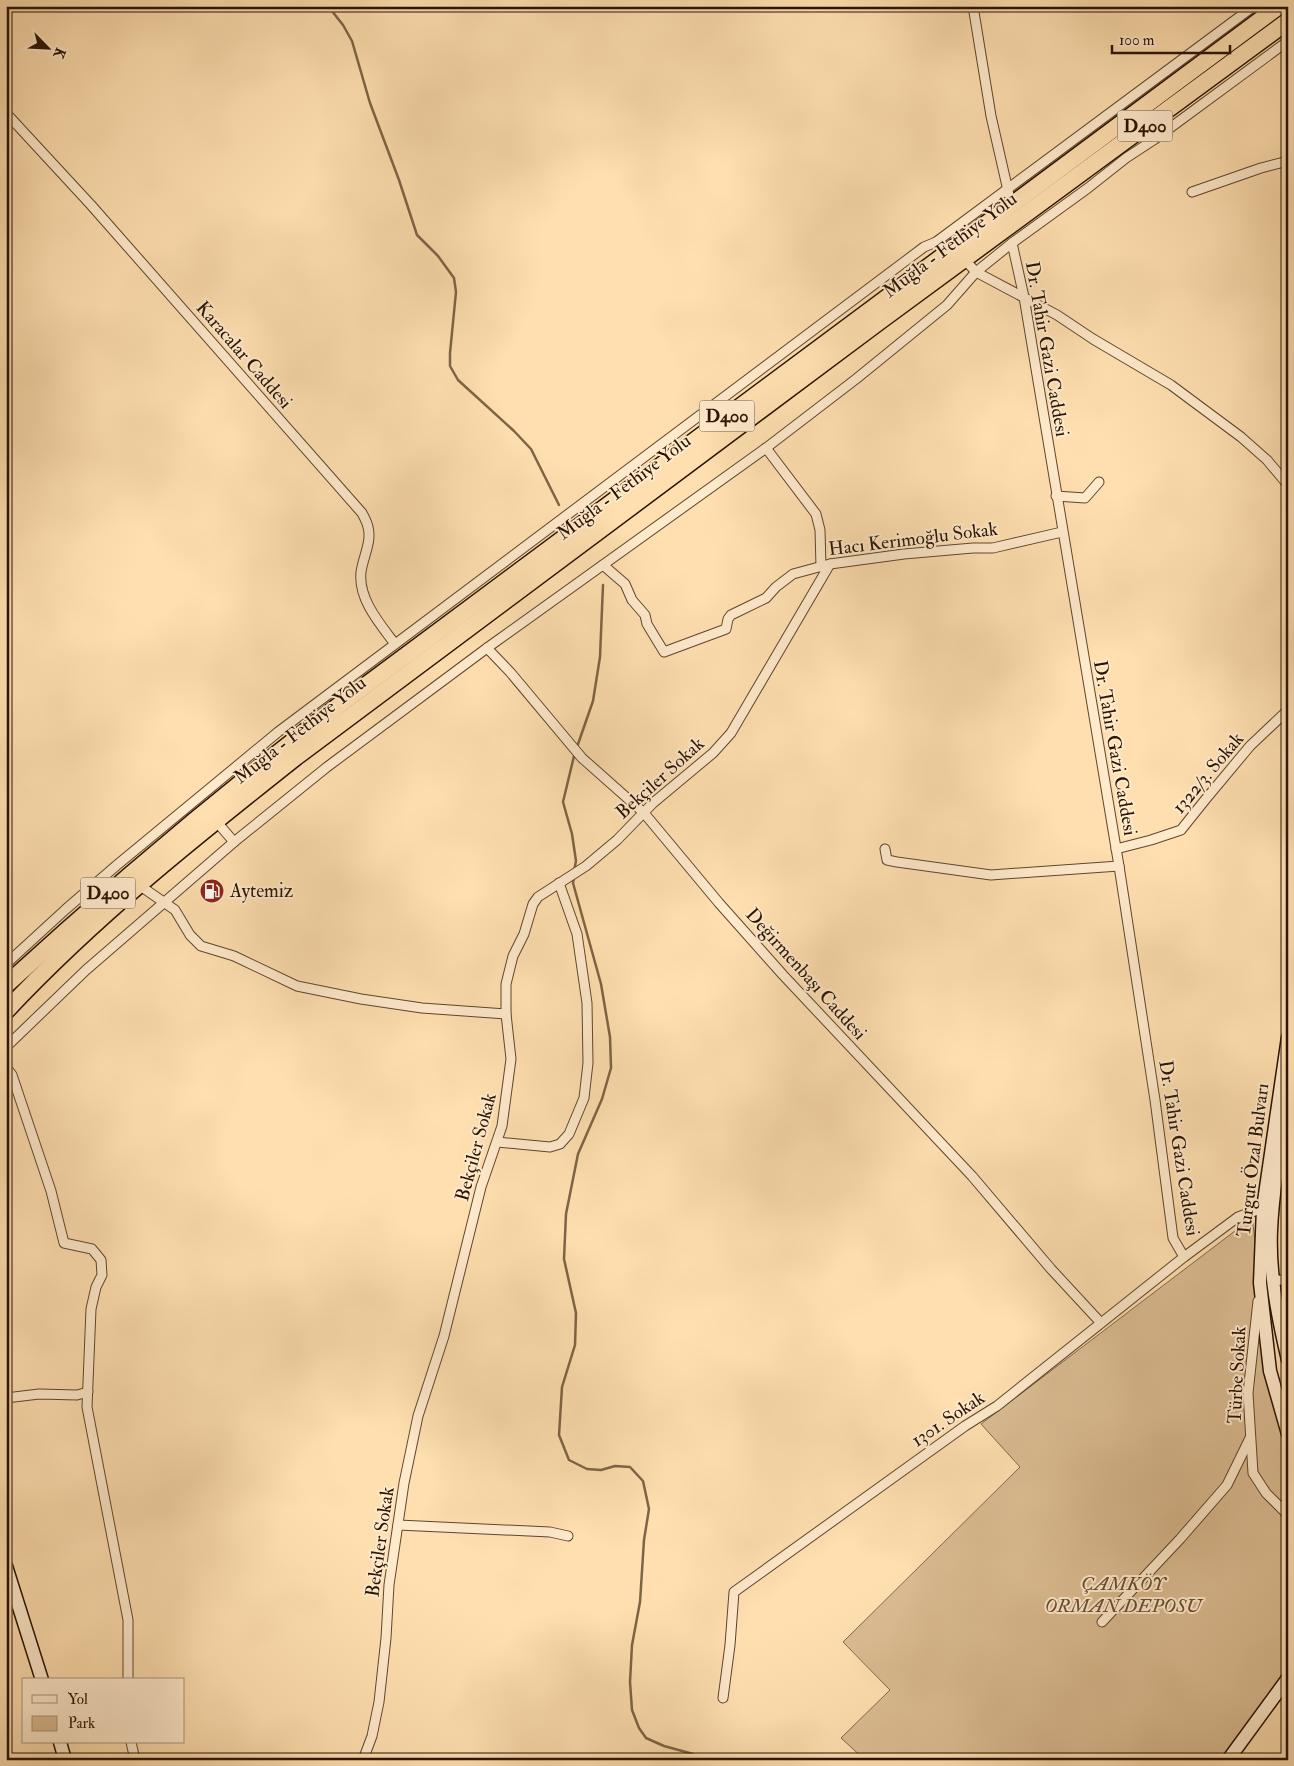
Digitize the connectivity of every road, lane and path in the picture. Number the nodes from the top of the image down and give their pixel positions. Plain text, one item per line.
1 (974, 6) edge
2 (1254, 6) edge
3 (1280, 6) edge
4 (1288, 21) edge
5 (1288, 41) edge
6 (6, 113) edge
7 (1288, 161) edge
8 (1192, 192) dead end
9 (1009, 197) junction
10 (1012, 243) junction
11 (965, 260) junction
12 (976, 272) junction
13 (1024, 297) junction
14 (766, 448) junction
15 (1099, 482) dead end
16 (1288, 484) edge
17 (1056, 496) junction
18 (1062, 532) junction
19 (530, 553) junction
20 (603, 565) junction
21 (826, 566) junction
22 (395, 644) junction
23 (487, 648) junction
24 (326, 696) junction
25 (342, 703) junction
26 (1288, 710) edge
27 (274, 735) junction
28 (279, 752) junction
29 (644, 814) junction
30 (216, 820) junction
31 (234, 842) junction
32 (886, 849) dead end
33 (1116, 849) junction
34 (1119, 866) junction
35 (559, 883) junction
36 (139, 885) junction
37 (165, 902) junction
38 (6, 964) edge
39 (6, 985) edge
40 (6, 1011) edge
41 (506, 1014) junction
42 (1288, 1037) edge
43 (6, 1048) edge
44 (6, 1067) edge
45 (1288, 1101) edge
46 (497, 1142) junction
47 (1263, 1208) junction
48 (1184, 1257) junction
49 (1288, 1279) edge
50 (1274, 1281) junction
51 (1260, 1283) junction
52 (1101, 1323) junction
53 (1288, 1360) edge
54 (88, 1392) junction
55 (6, 1398) edge
56 (1288, 1434) edge
57 (1250, 1438) junction
58 (1288, 1515) edge
59 (398, 1525) junction
60 (568, 1536) dead end
61 (6, 1566) edge
62 (1102, 1622) dead end
63 (41, 1678) edge
64 (128, 1678) edge
65 (1288, 1678) edge
66 (723, 1698) dead end
67 (61, 1744) edge
68 (131, 1744) edge
69 (65, 1760) edge
70 (135, 1760) edge
71 (363, 1760) edge
72 (1228, 1760) edge

1 - 9 street
2 - 9 street
3 - 9 highway, Muğla - Fethiye Yolu / D400
4 - 11 highway, Muğla - Fethiye Yolu / D400
5 - 10 street
6 - 22 street, Karacalar Caddesi
7 - 8 street
9 - 19 highway, Muğla - Fethiye Yolu / D400
10 - 12 street
10 - 13 street, Dr. Tahir Gazi Caddesi
11 - 12 street
11 - 30 highway, Muğla - Fethiye Yolu / D400
12 - 13 street
12 - 14 street
13 - 16 street
13 - 17 street, Dr. Tahir Gazi Caddesi
14 - 20 street
14 - 21 street
15 - 17 street
17 - 18 street, Dr. Tahir Gazi Caddesi
18 - 21 street, Hacı Kerimoğlu Sokak
18 - 33 street, Dr. Tahir Gazi Caddesi
19 - 22 street
19 - 25 highway, Muğla - Fethiye Yolu / D400
20 - 21 street, Hacı Kerimoğlu Sokak
20 - 23 street
21 - 29 street, Bekçiler Sokak
22 - 24 street
23 - 29 street, Değirmenbaşı Caddesi
23 - 31 street
24 - 25 street
24 - 27 street
25 - 28 highway, Muğla - Fethiye Yolu / D400
26 - 33 street, 1322/3. Sokak
27 - 28 street
27 - 38 street
28 - 39 highway, Muğla - Fethiye Yolu / D400
29 - 35 street, Bekçiler Sokak
29 - 52 street, Değirmenbaşı Caddesi
30 - 31 street
30 - 36 highway, Muğla - Fethiye Yolu / D400
31 - 37 street
32 - 34 street
33 - 34 street, Dr. Tahir Gazi Caddesi
34 - 48 street, Dr. Tahir Gazi Caddesi
35 - 41 street, Bekçiler Sokak
35 - 46 street
36 - 37 street
36 - 40 highway, Muğla - Fethiye Yolu / D400
37 - 41 street
37 - 43 street
41 - 46 street, Bekçiler Sokak
42 - 47 main road, Turgut Özal Bulvarı
44 - 54 street
45 - 50 main road
46 - 59 street, Bekçiler Sokak
47 - 48 street, 1301. Sokak
47 - 51 main road, Turgut Özal Bulvarı
48 - 52 street, 1301. Sokak
49 - 50 street
50 - 53 main road
51 - 56 main road, Turgut Özal Bulvarı
51 - 57 street, Türbe Sokak
52 - 66 street, 1301. Sokak
54 - 55 street
54 - 64 street
57 - 58 street, Türbe Sokak
57 - 62 street
59 - 60 street
59 - 71 street, Bekçiler Sokak
61 - 63 main road
65 - 72 main road
67 - 69 main road
68 - 70 street

